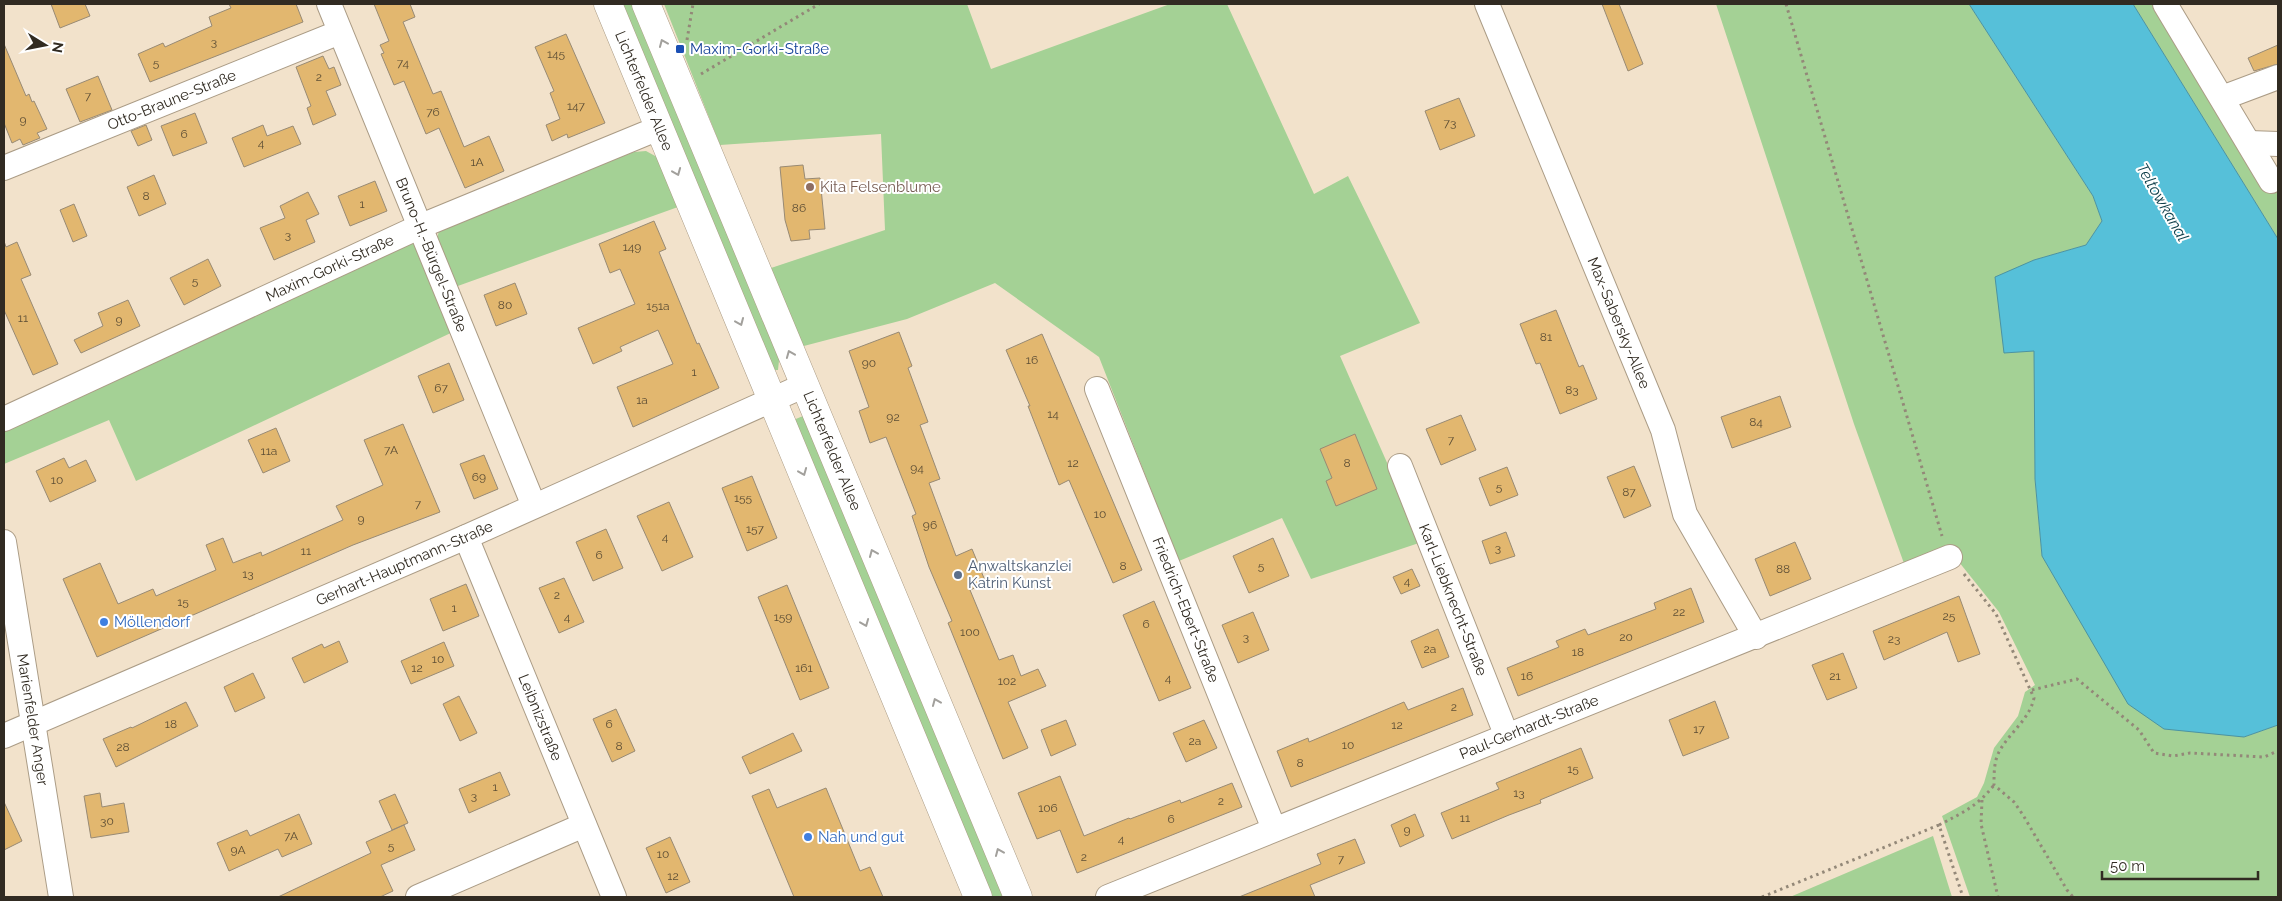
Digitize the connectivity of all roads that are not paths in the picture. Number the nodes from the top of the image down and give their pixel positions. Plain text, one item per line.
1 (329, 4) edge
2 (608, 4) edge
3 (646, 4) edge
4 (1487, 4) edge
5 (2165, 4) edge
6 (340, 32) junction
7 (2278, 77) edge
8 (2222, 98) junction
9 (659, 128) junction
10 (2249, 143) junction
11 (2278, 144) edge
12 (4, 168) edge
13 (2271, 170) edge
14 (421, 226) junction
15 (803, 386) junction
16 (1097, 389) dead end
17 (773, 400) junction
18 (4, 419) edge
19 (1400, 466) dead end
20 (534, 506) junction
21 (466, 537) junction
22 (4, 542) edge
23 (1950, 557) road end
24 (1756, 637) junction
25 (33, 723) junction
26 (1506, 734) junction
27 (4, 736) edge
28 (584, 825) junction
29 (1274, 830) junction
30 (61, 897) edge
31 (418, 897) edge
32 (614, 897) edge
33 (978, 897) edge
34 (1018, 897) edge
35 (1108, 897) edge

1 - 6 street, Bruno-H.-Bürgel-Straße
2 - 9 main road, Lichterfelder Allee
15 -> 3 main road, Lichterfelder Allee
4 - 24 street, Max-Sabersky-Allee
5 - 8 street
6 - 12 street, Otto-Braune-Straße
6 - 14 street, Bruno-H.-Bürgel-Straße
7 - 8 street
8 - 10 street
9 - 14 street, Maxim-Gorki-Straße
9 -> 17 main road, Lichterfelder Allee
10 - 11 street
10 - 13 street
14 - 18 street, Maxim-Gorki-Straße
14 - 20 street, Bruno-H.-Bürgel-Straße
15 - 17 street, Gerhart-Hauptmann-Straße
34 -> 15 main road, Lichterfelder Allee
16 - 29 street, Friedrich-Ebert-Straße
17 - 20 street, Gerhart-Hauptmann-Straße
17 -> 33 main road, Lichterfelder Allee
19 - 26 street, Karl-Liebknecht-Straße
20 - 21 street, Gerhart-Hauptmann-Straße
21 - 25 street, Gerhart-Hauptmann-Straße
21 - 28 street, Leibnizstraße
22 - 25 street, Marienfelder Anger
23 - 24 street, Paul-Gerhardt-Straße
24 - 26 street, Paul-Gerhardt-Straße
25 - 27 street, Gerhart-Hauptmann-Straße
25 - 30 street, Marienfelder Anger
26 - 29 street, Paul-Gerhardt-Straße
28 - 31 street
28 - 32 street, Leibnizstraße
29 - 35 street, Paul-Gerhardt-Straße

